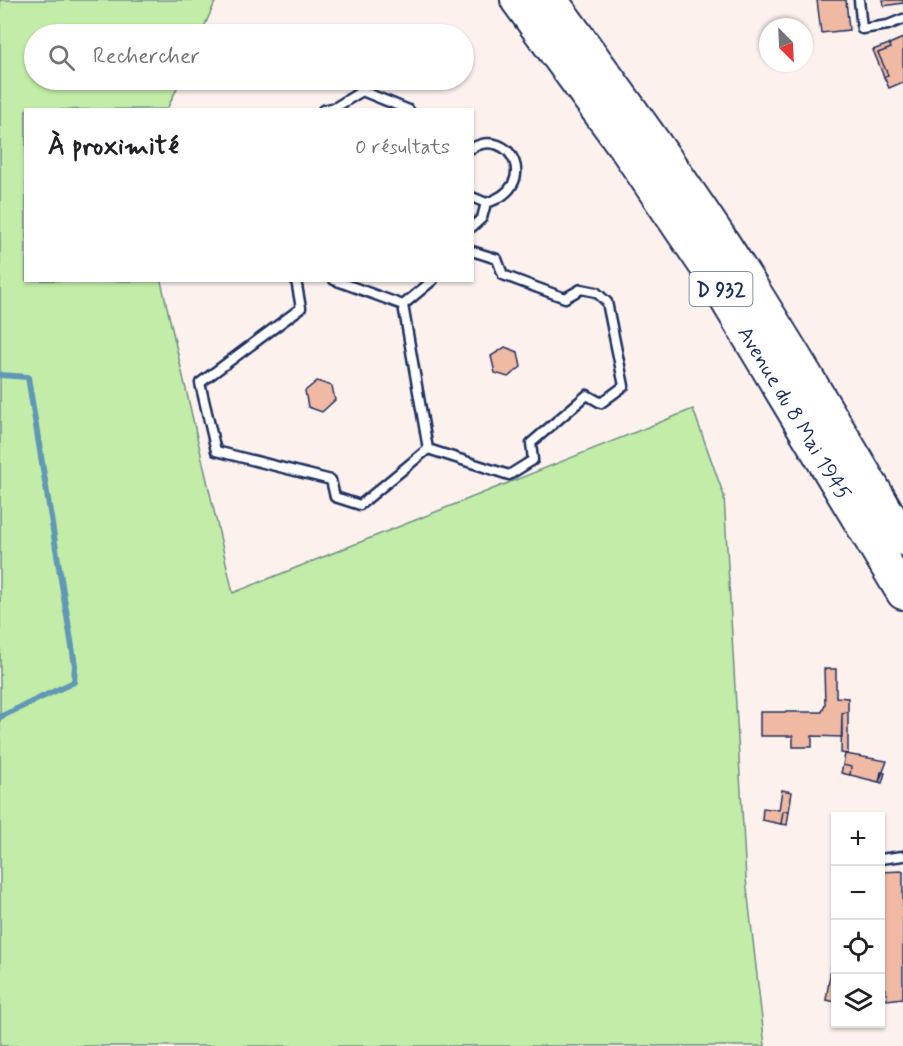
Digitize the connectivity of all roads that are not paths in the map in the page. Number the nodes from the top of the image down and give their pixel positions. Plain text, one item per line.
1 (517, 0) edge
2 (551, 0) edge
3 (859, 0) edge
4 (903, 19) edge
5 (332, 108) edge
6 (404, 108) edge
7 (474, 147) edge
8 (474, 198) edge
9 (486, 203) junction
10 (474, 225) edge
11 (474, 252) edge
12 (296, 282) edge
13 (340, 282) edge
14 (431, 282) edge
15 (404, 305) junction
16 (428, 448) junction
17 (903, 539) edge
18 (903, 593) edge
19 (903, 856) edge
20 (885, 858) edge

1 - 18 highway, Avenue du 8 Mai 1945 / D 932
2 - 17 highway, Avenue du 8 Mai 1945 / D 932
3 - 4 lane
5 - 6 lane
7 - 9 lane
8 - 9 lane
9 - 10 lane
11 - 16 lane
12 - 16 lane
13 - 15 lane
14 - 15 lane
15 - 16 lane
19 - 20 lane

